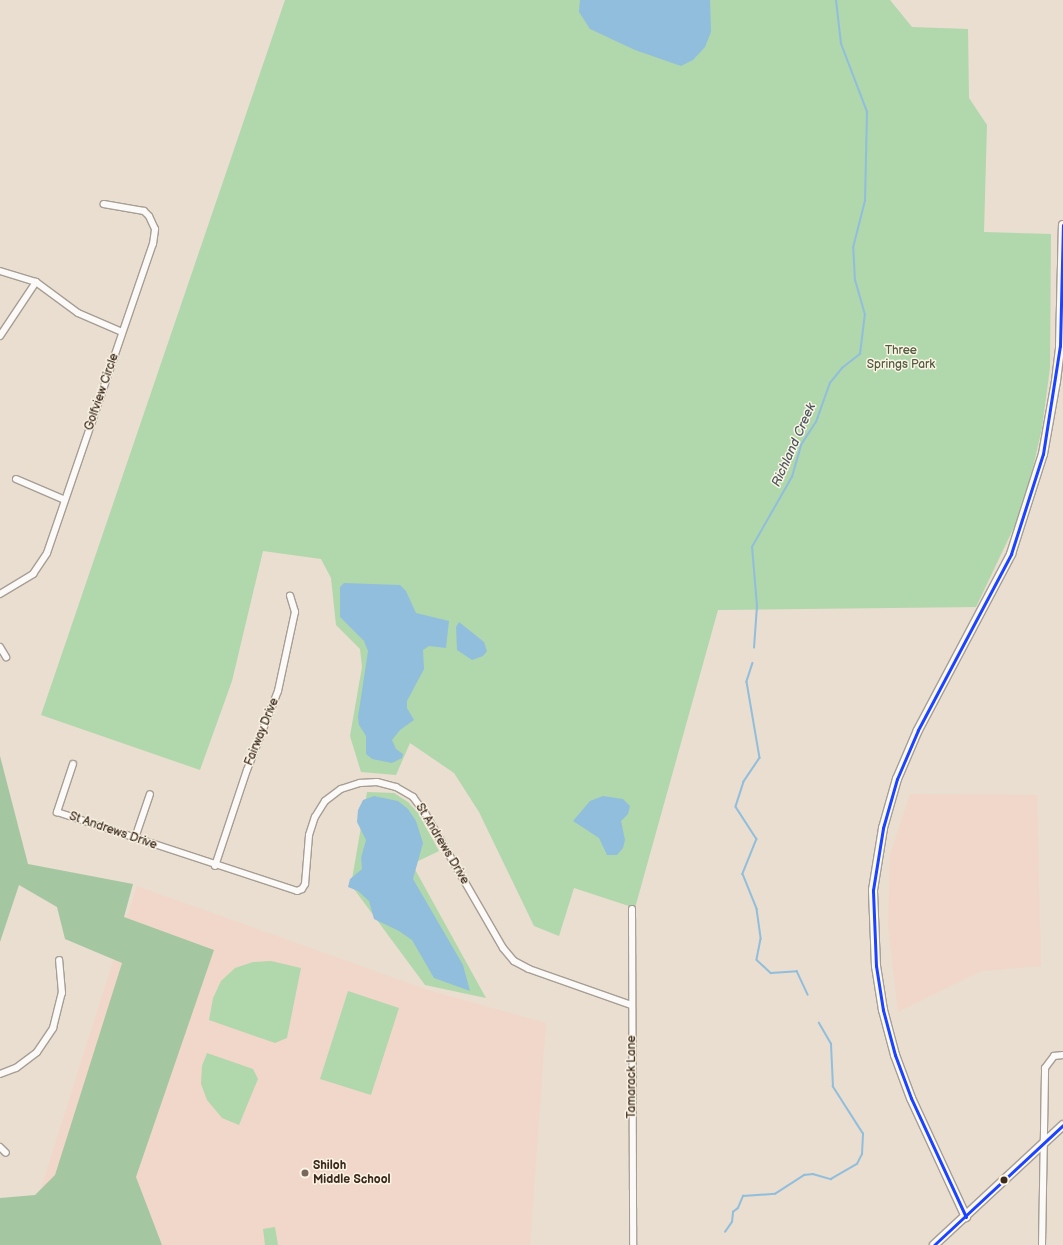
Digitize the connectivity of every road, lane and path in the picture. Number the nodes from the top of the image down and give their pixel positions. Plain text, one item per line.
1 (104, 204) dead end
2 (1063, 225) edge
3 (0, 271) edge
4 (36, 282) junction
5 (122, 332) junction
6 (0, 336) edge
7 (16, 479) dead end
8 (65, 500) junction
9 (0, 594) edge
10 (290, 596) dead end
11 (0, 647) edge
12 (6, 657) dead end
13 (73, 764) dead end
14 (150, 794) dead end
15 (135, 838) junction
16 (215, 866) junction
17 (632, 909) dead end
18 (58, 960) dead end
19 (631, 1004) junction
20 (1063, 1055) edge
21 (0, 1074) edge
22 (1063, 1125) edge
23 (1044, 1143) junction
24 (0, 1147) edge
25 (6, 1153) dead end
26 (966, 1217) junction
27 (633, 1245) edge
28 (934, 1245) edge
29 (1042, 1245) edge

1 - 5 street, Golfview Circle
2 - 26 main road
3 - 4 street
4 - 5 street
4 - 6 street
5 - 8 street, Golfview Circle
7 - 8 street
8 - 9 street, Golfview Circle
10 - 16 street, Fairway Drive
11 - 12 street
13 - 15 street, St Andrews Drive
14 - 15 street
15 - 16 street, St Andrews Drive
16 - 19 street, St Andrews Drive
17 - 19 street, Tamarack Lane
18 - 21 street
19 - 27 street, Tamarack Lane
20 - 23 street
22 - 23 main road
23 - 26 main road
23 - 29 street
24 - 25 street
26 - 28 main road

